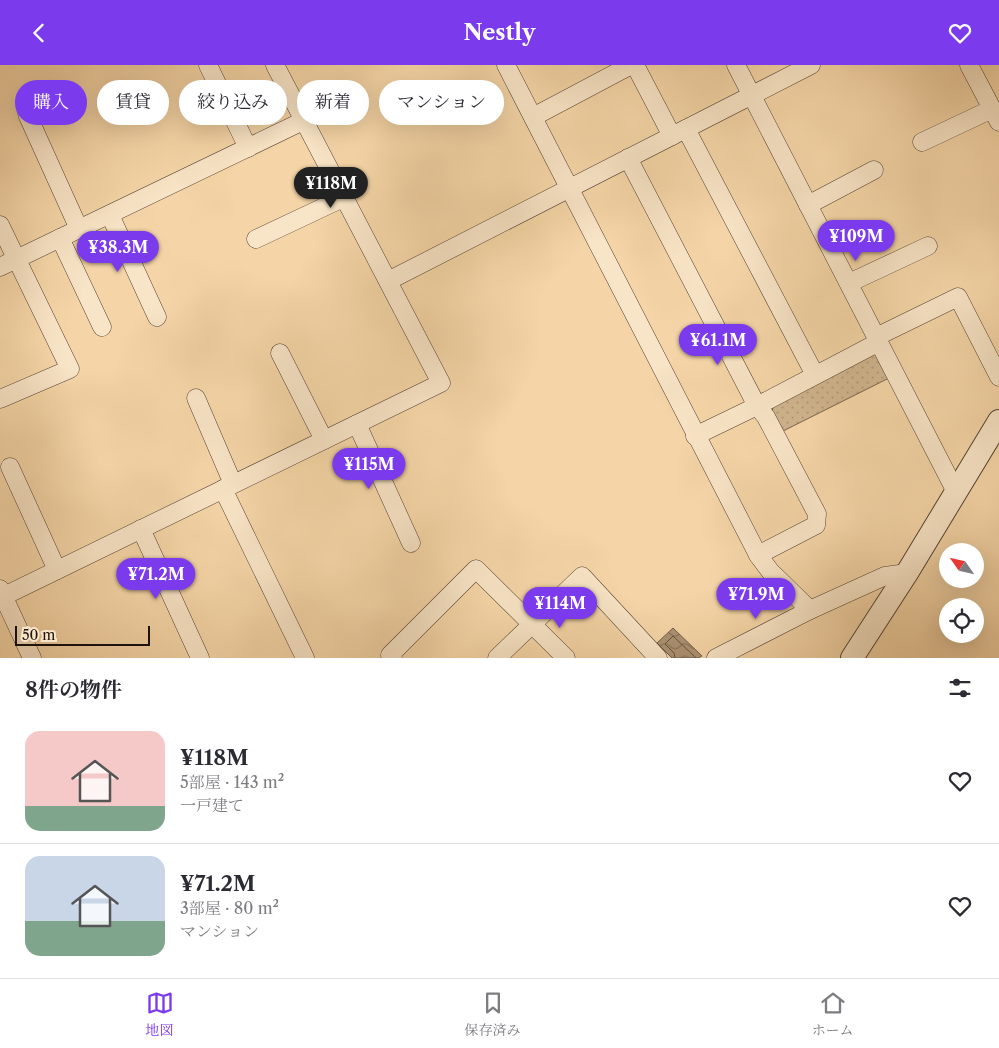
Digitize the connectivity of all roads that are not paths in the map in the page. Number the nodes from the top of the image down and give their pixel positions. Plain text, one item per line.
1 (208, 65) edge
2 (275, 65) edge
3 (506, 65) edge
4 (633, 65) edge
5 (736, 65) edge
6 (811, 65) edge
7 (969, 65) edge
8 (752, 96) junction
9 (297, 109) edge
10 (996, 116) edge
11 (534, 117) junction
12 (297, 124) edge
13 (32, 125) edge
14 (305, 125) edge
15 (679, 132) junction
16 (922, 142) dead end
17 (248, 148) junction
18 (628, 158) junction
19 (874, 171) dead end
20 (570, 187) junction
21 (343, 197) junction
22 (808, 205) junction
23 (110, 215) junction
24 (0, 225) edge
25 (79, 229) junction
26 (60, 238) junction
27 (256, 239) dead end
28 (928, 246) dead end
29 (16, 259) junction
30 (0, 267) edge
31 (388, 281) junction
32 (849, 283) junction
33 (157, 317) dead end
34 (102, 327) dead end
35 (878, 340) junction
36 (280, 353) dead end
37 (815, 375) junction
38 (999, 377) edge
39 (196, 398) dead end
40 (0, 399) edge
41 (757, 406) junction
42 (999, 421) edge
43 (357, 424) junction
44 (695, 436) junction
45 (324, 440) junction
46 (10, 467) dead end
47 (228, 487) junction
48 (956, 492) junction
49 (141, 529) junction
50 (411, 543) dead end
51 (758, 555) junction
52 (58, 570) junction
53 (907, 573) junction
54 (1, 594) edge
55 (810, 610) junction
56 (532, 624) junction
57 (32, 658) edge
58 (200, 658) edge
59 (305, 658) edge
60 (393, 658) edge
61 (497, 658) edge
62 (566, 658) edge
63 (658, 658) edge
64 (716, 658) edge
65 (852, 658) edge

1 - 17 street
2 - 9 street
3 - 11 street
4 - 11 street
4 - 15 street
5 - 8 street
6 - 8 street
7 - 10 street
8 - 15 street
8 - 22 street
10 - 16 street
11 - 20 street
12 - 17 street
13 - 25 street
14 - 21 street
15 - 18 street
15 - 37 street
17 - 23 street
18 - 20 street
18 - 41 street
19 - 22 street
20 - 31 street
20 - 44 street
21 - 27 street
21 - 31 street
22 - 32 street
23 - 25 street
23 - 33 street
24 - 29 street
25 - 26 street
26 - 29 street
26 - 34 street
28 - 32 street
29 - 30 street
29 - 40 street
31 - 43 street
32 - 35 street
35 - 37 street
35 - 38 street
35 - 48 street
36 - 45 street
37 - 41 street
39 - 47 street
41 - 44 street
41 - 51 street
42 - 48 street
43 - 45 street
43 - 50 street
44 - 51 street
45 - 47 street
46 - 52 street
47 - 49 street
47 - 59 street
48 - 53 street
49 - 52 street
49 - 58 street
51 - 55 street
52 - 54 street
53 - 55 street
53 - 65 street
54 - 57 street
55 - 64 street
56 - 60 street
56 - 61 street
56 - 62 street
56 - 63 street

